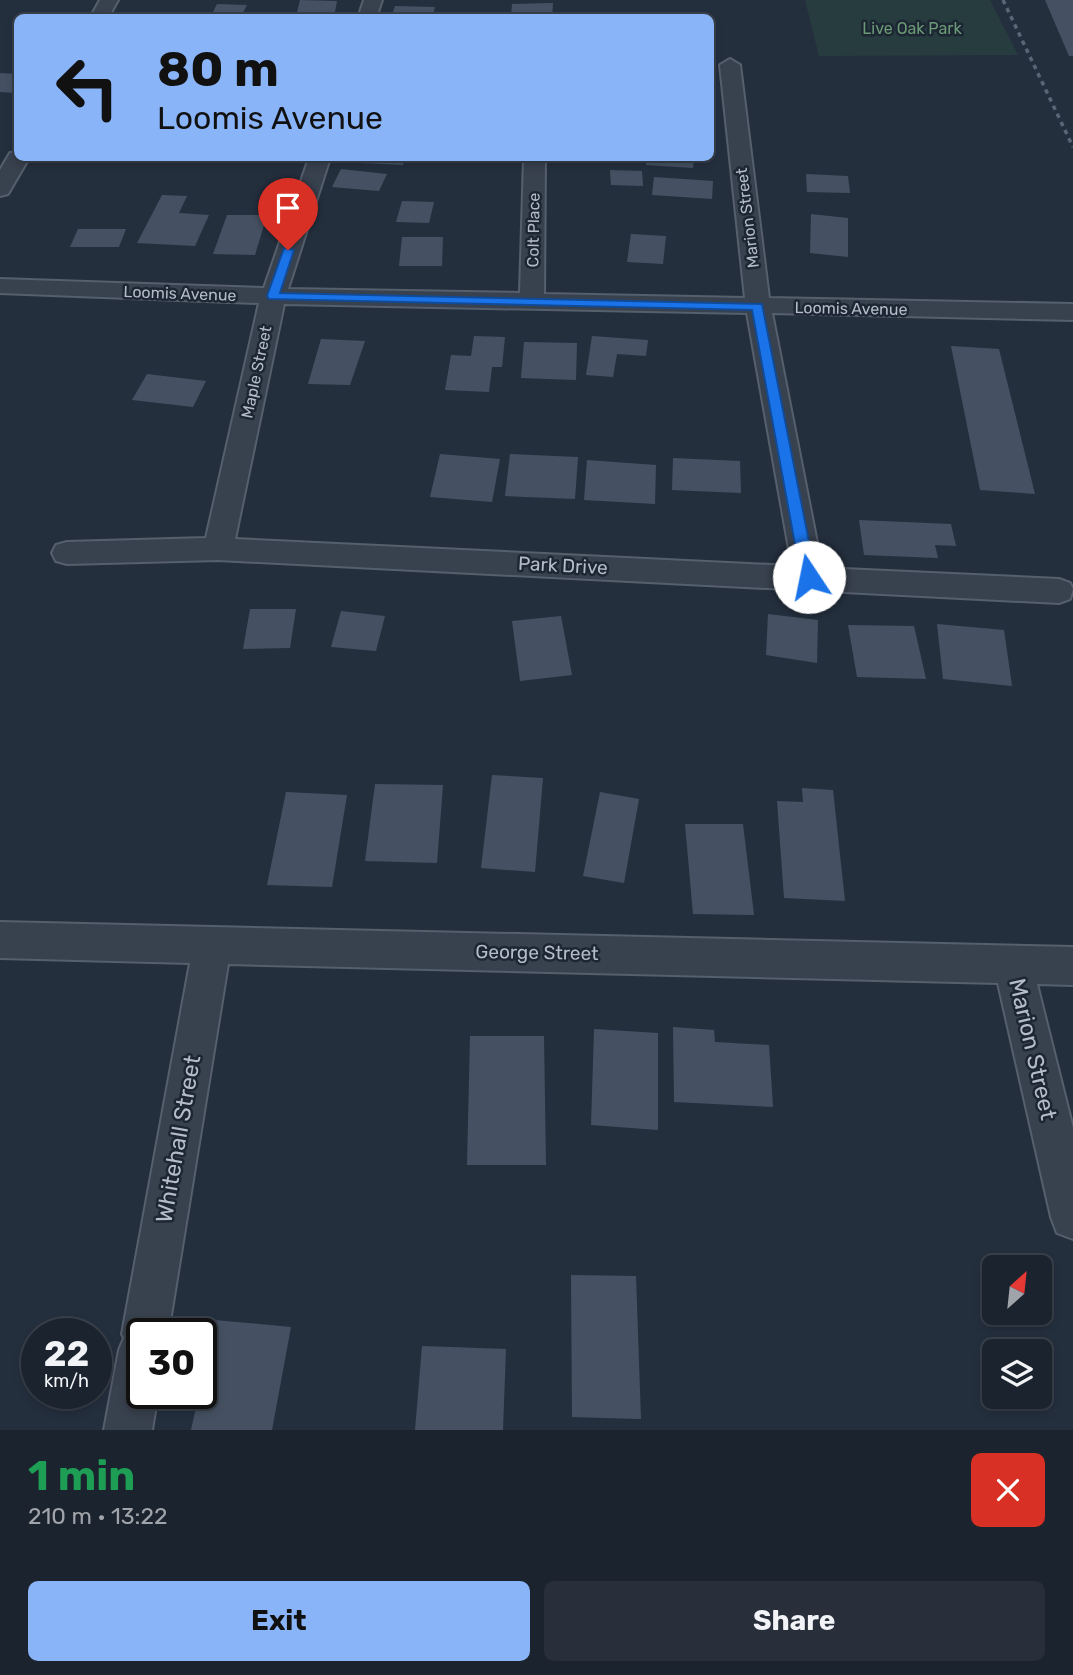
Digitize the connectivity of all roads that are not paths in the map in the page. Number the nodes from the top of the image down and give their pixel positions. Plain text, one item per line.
1 (730, 65) dead end
2 (16, 161) edge
3 (319, 161) edge
4 (535, 161) edge
5 (0, 189) edge
6 (0, 286) edge
7 (273, 296) junction
8 (531, 302) junction
9 (758, 306) junction
10 (1073, 312) edge
11 (218, 549) junction
12 (67, 553) dead end
13 (809, 577) junction
14 (1059, 591) dead end
15 (0, 940) edge
16 (212, 945) junction
17 (1013, 963) junction
18 (1073, 966) edge
19 (1073, 1217) edge
20 (148, 1318) edge
21 (132, 1409) edge
22 (128, 1430) edge

1 - 9 street, Marion Street
2 - 5 street
3 - 7 street, Maple Street
4 - 8 street, Colt Place
6 - 7 street, Loomis Avenue
7 - 8 street, Loomis Avenue
7 - 11 street, Maple Street
8 - 9 street, Loomis Avenue
9 - 10 street, Loomis Avenue
9 - 13 street, Marion Street
11 - 12 street, Park Drive
11 - 13 street, Park Drive
13 - 14 street, Park Drive
15 - 16 street, George Street
16 - 17 street, George Street
16 - 20 street, Whitehall Street
17 - 18 street, George Street
17 - 19 street, Marion Street
21 - 22 street

